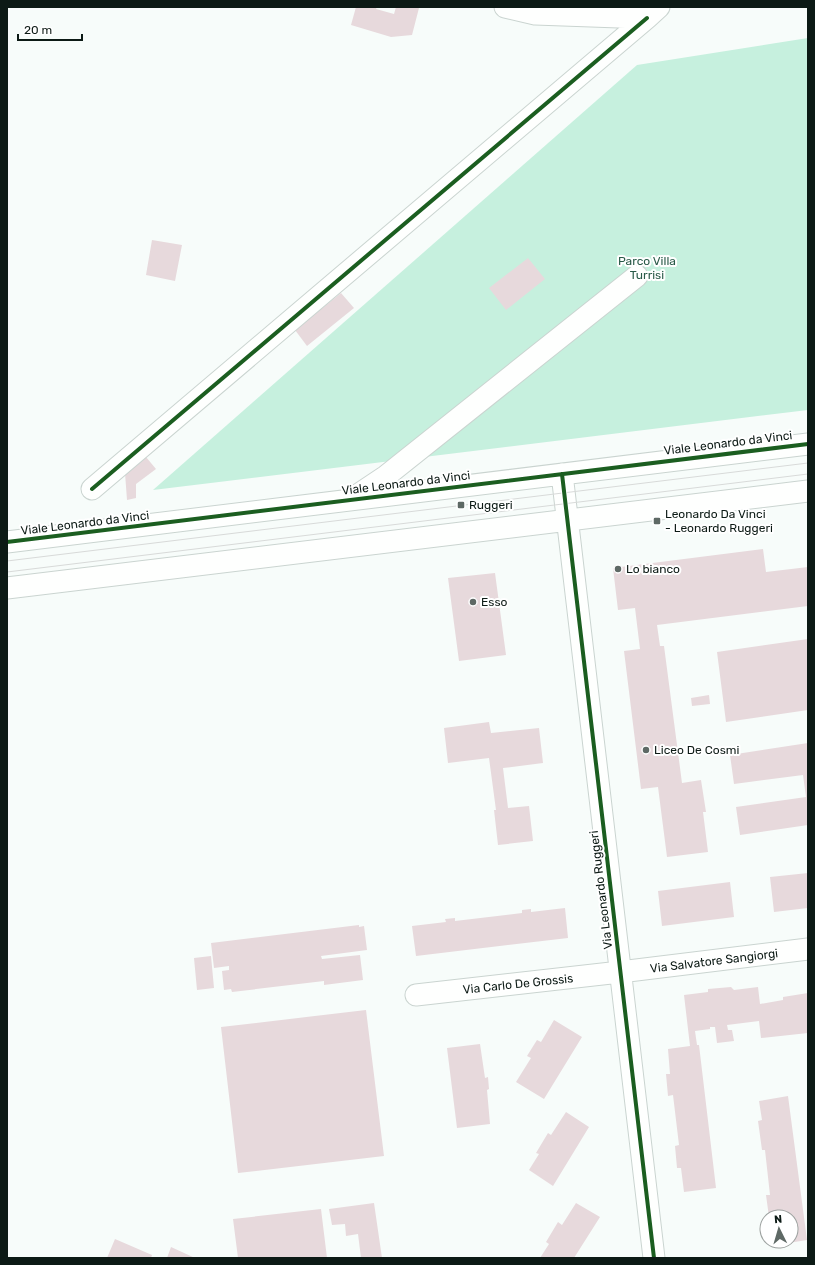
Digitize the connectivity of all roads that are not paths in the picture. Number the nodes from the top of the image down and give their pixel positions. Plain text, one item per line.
1 (505, 7) edge
2 (653, 12) edge
3 (637, 276) dead end
4 (808, 444) edge
5 (562, 474) junction
6 (92, 489) dead end
7 (808, 491) edge
8 (350, 500) junction
9 (567, 520) junction
10 (7, 542) edge
11 (7, 588) edge
12 (808, 949) edge
13 (620, 972) junction
14 (416, 995) dead end
15 (654, 1258) edge

1 - 2 street
2 - 6 street
3 - 8 street
4 - 5 street, Viale Leonardo da Vinci
5 - 8 street, Viale Leonardo da Vinci
5 - 9 street, Via Leonardo Ruggeri
7 - 9 street
8 - 10 street, Viale Leonardo da Vinci
9 - 11 street
9 - 13 street, Via Leonardo Ruggeri
12 - 13 street, Via Salvatore Sangiorgi
13 - 14 street, Via Carlo De Grossis
13 - 15 street, Via Leonardo Ruggeri

